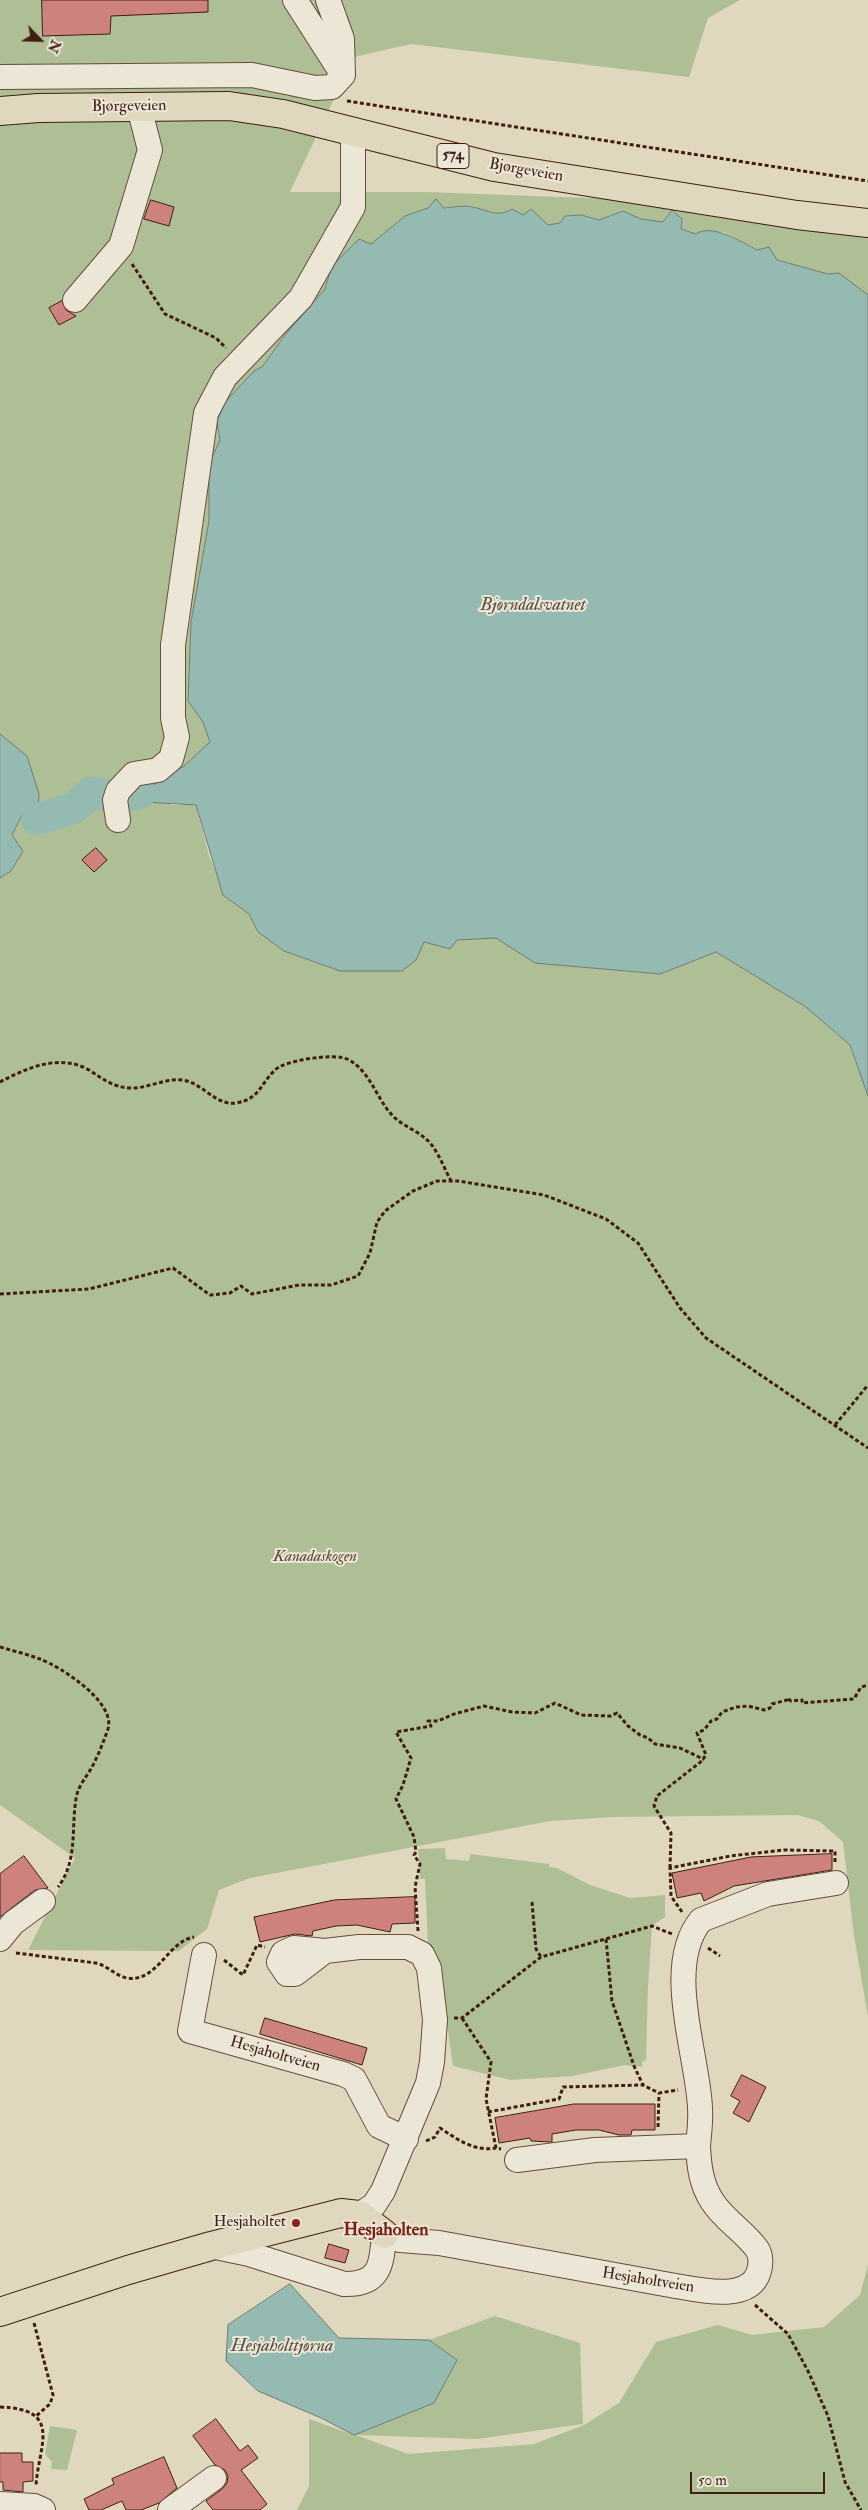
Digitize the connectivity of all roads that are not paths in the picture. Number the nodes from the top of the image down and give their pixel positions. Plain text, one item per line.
1 (295, 0) edge
2 (328, 0) edge
3 (343, 75) junction
4 (0, 77) edge
5 (0, 104) edge
6 (140, 106) junction
7 (38, 108) junction
8 (0, 111) edge
9 (353, 131) junction
10 (868, 223) edge
11 (75, 300) dead end
12 (117, 804) dead end
13 (836, 1883) road end
14 (43, 1901) road end
15 (4, 1946) edge
16 (325, 1951) dead end
17 (214, 1957) road end
18 (411, 2142) junction
19 (698, 2146) junction
20 (517, 2160) road end
21 (359, 2215) junction
22 (392, 2237) junction
23 (211, 2246) junction
24 (0, 2312) edge
25 (214, 2478) dead end
26 (0, 2504) edge
27 (38, 2508) edge
28 (170, 2510) edge

1 - 3 street
2 - 3 street
3 - 4 street, Bjørgeveien
5 - 7 main road, Bjørgeveien / 574
6 - 7 main road, Bjørgeveien / 574
6 - 9 main road, Bjørgeveien / 574
6 - 11 street
7 - 8 main road, Bjørgeveien / 574
9 - 10 main road, Bjørgeveien / 574
9 - 12 street
13 - 19 street
14 - 15 street
16 - 18 street
17 - 18 street, Hesjaholtveien
18 - 21 street
19 - 20 street
19 - 22 street, Hesjaholtveien
21 - 22 main road
21 - 23 main road
22 - 23 street
23 - 24 main road
25 - 28 street
26 - 27 street

